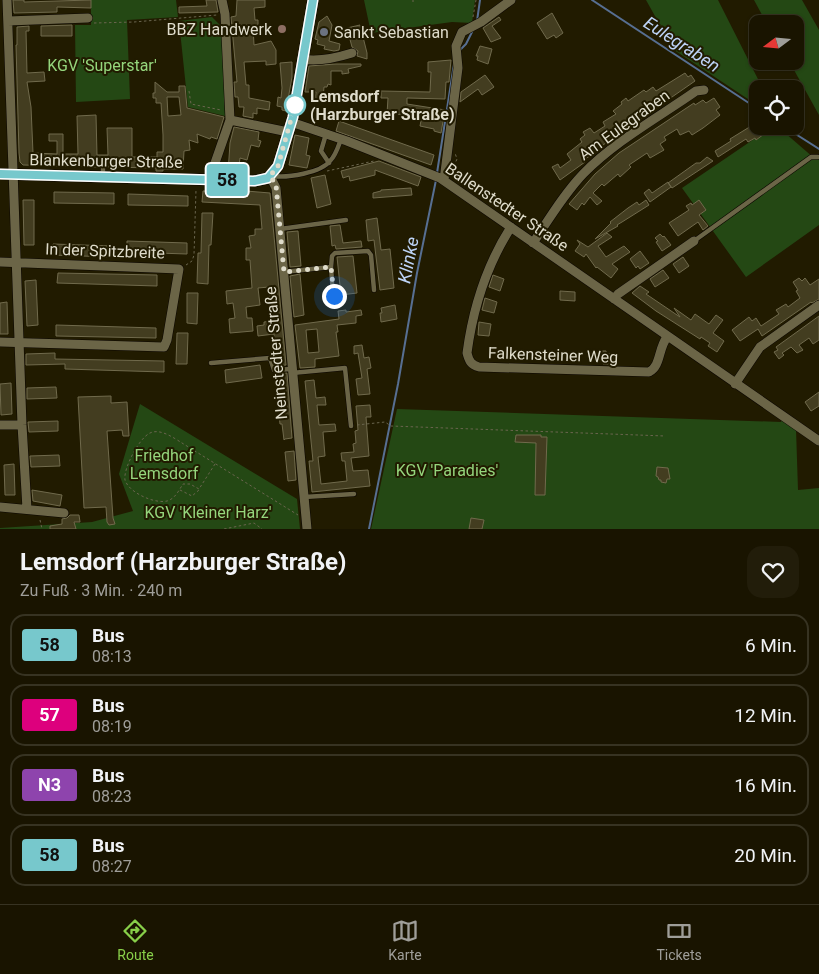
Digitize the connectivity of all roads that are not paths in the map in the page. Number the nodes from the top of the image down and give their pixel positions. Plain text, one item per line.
1 (7, 0) edge
2 (222, 0) edge
3 (313, 0) edge
4 (511, 0) edge
5 (88, 18) road end
6 (8, 21) junction
7 (352, 53) dead end
8 (302, 59) junction
9 (704, 90) dead end
10 (230, 116) junction
11 (290, 127) junction
12 (326, 134) junction
13 (341, 139) junction
14 (818, 157) edge
15 (329, 162) junction
16 (0, 174) edge
17 (13, 175) junction
18 (270, 176) junction
19 (439, 178) junction
20 (209, 180) junction
21 (346, 220) dead end
22 (511, 226) junction
23 (280, 229) junction
24 (694, 241) joint
25 (534, 243) junction
26 (0, 262) edge
27 (16, 263) junction
28 (331, 267) junction
29 (284, 272) junction
30 (374, 290) dead end
31 (334, 296) dead end
32 (614, 299) junction
33 (819, 305) edge
34 (667, 336) junction
35 (0, 342) edge
36 (19, 342) junction
37 (211, 363) dead end
38 (292, 371) junction
39 (734, 384) junction
40 (0, 425) edge
41 (22, 425) junction
42 (352, 426) road end
43 (819, 441) edge
44 (354, 494) dead end
45 (304, 497) junction
46 (0, 507) edge
47 (27, 509) junction
48 (64, 513) dead end
49 (307, 524) edge

1 - 6 street
2 - 10 street
3 - 8 street
4 - 19 street
5 - 6 street
6 - 17 street
7 - 8 street
8 - 11 street
9 - 25 street, Am Eulegraben
10 - 11 street, Ballenstedter Straße
10 - 20 street
11 - 12 street, Ballenstedter Straße
11 - 18 street
12 - 13 street, Ballenstedter Straße
12 - 15 lane
13 - 15 lane
13 - 19 street, Ballenstedter Straße
14 - 24 lane
15 - 18 lane
16 - 17 street, Blankenburger Straße
17 - 20 street, Blankenburger Straße
17 - 27 street
18 - 20 street, Blankenburger Straße
18 - 23 street, Neinstedter Straße
19 - 22 street, Ballenstedter Straße
21 - 23 lane
22 - 25 street, Ballenstedter Straße
22 - 34 street, Falkensteiner Weg
23 - 29 street, Neinstedter Straße
24 - 32 street
25 - 32 street, Ballenstedter Straße
26 - 27 street, In der Spitzbreite
27 - 36 street
27 - 36 street, In der Spitzbreite
28 - 29 lane
28 - 30 lane
28 - 31 lane
29 - 38 street, Neinstedter Straße
32 - 34 street, Ballenstedter Straße
33 - 39 street
34 - 39 street, Ballenstedter Straße
35 - 36 street
36 - 41 street
37 - 38 lane
38 - 42 lane
38 - 45 street, Neinstedter Straße
39 - 43 street, Ballenstedter Straße
40 - 41 street
41 - 47 street
44 - 45 lane
45 - 49 street, Neinstedter Straße
46 - 47 street
47 - 48 street

